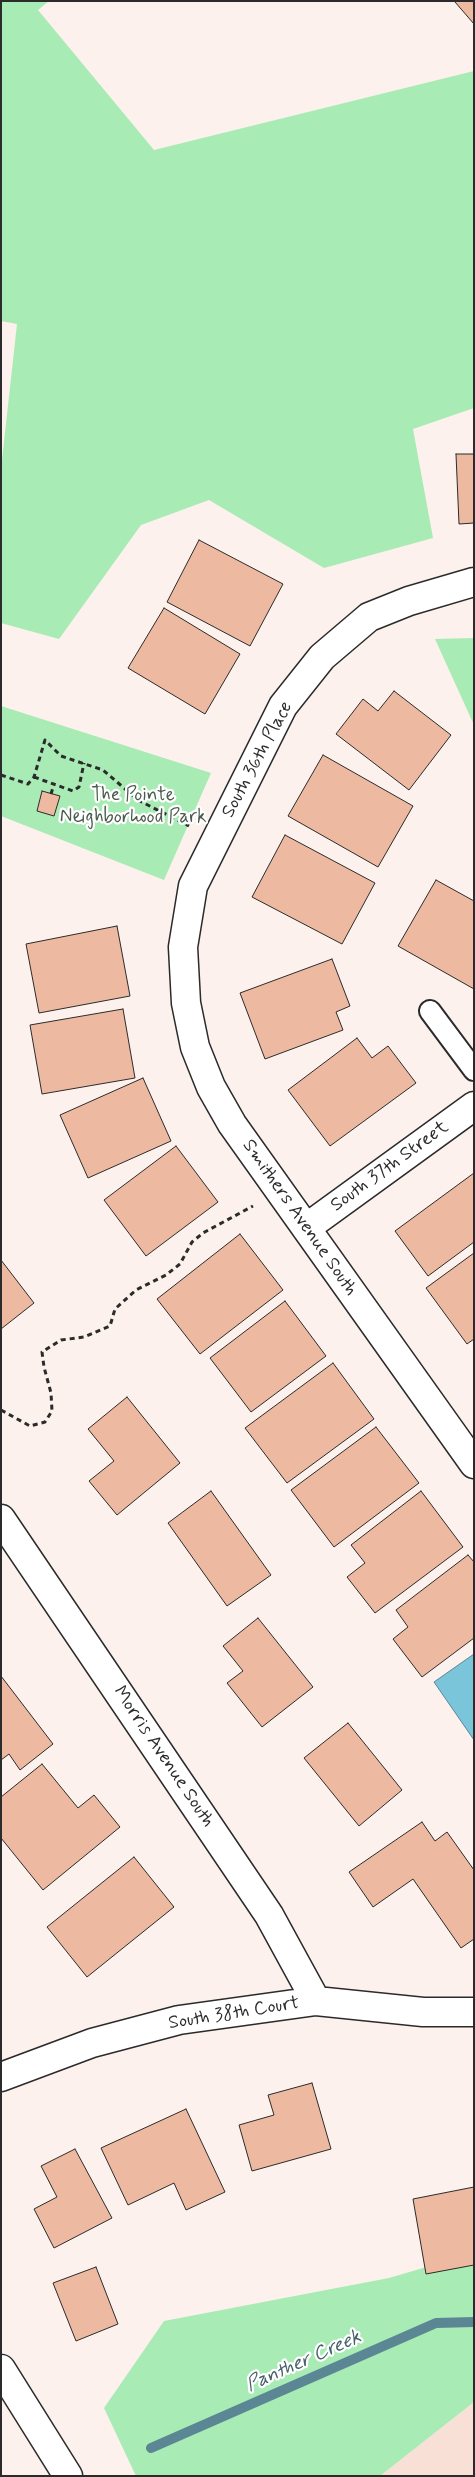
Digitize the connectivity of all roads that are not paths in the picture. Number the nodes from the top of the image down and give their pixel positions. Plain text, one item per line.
1 (474, 582) edge
2 (183, 947) joint
3 (430, 1010) dead end
4 (474, 1070) edge
5 (474, 1106) edge
6 (306, 1228) junction
7 (474, 1464) edge
8 (1, 1519) edge
9 (316, 2001) junction
10 (474, 2012) edge
11 (1, 2077) edge
12 (1, 2369) edge
13 (68, 2476) edge

1 - 2 street, South 36th Place
2 - 6 street, Smithers Avenue South
3 - 4 lane
5 - 6 street, South 37th Street
6 - 7 street, Smithers Avenue South
8 - 9 street, Morris Avenue South
9 - 10 street, South 38th Court
9 - 11 street, South 38th Court
12 - 13 street

